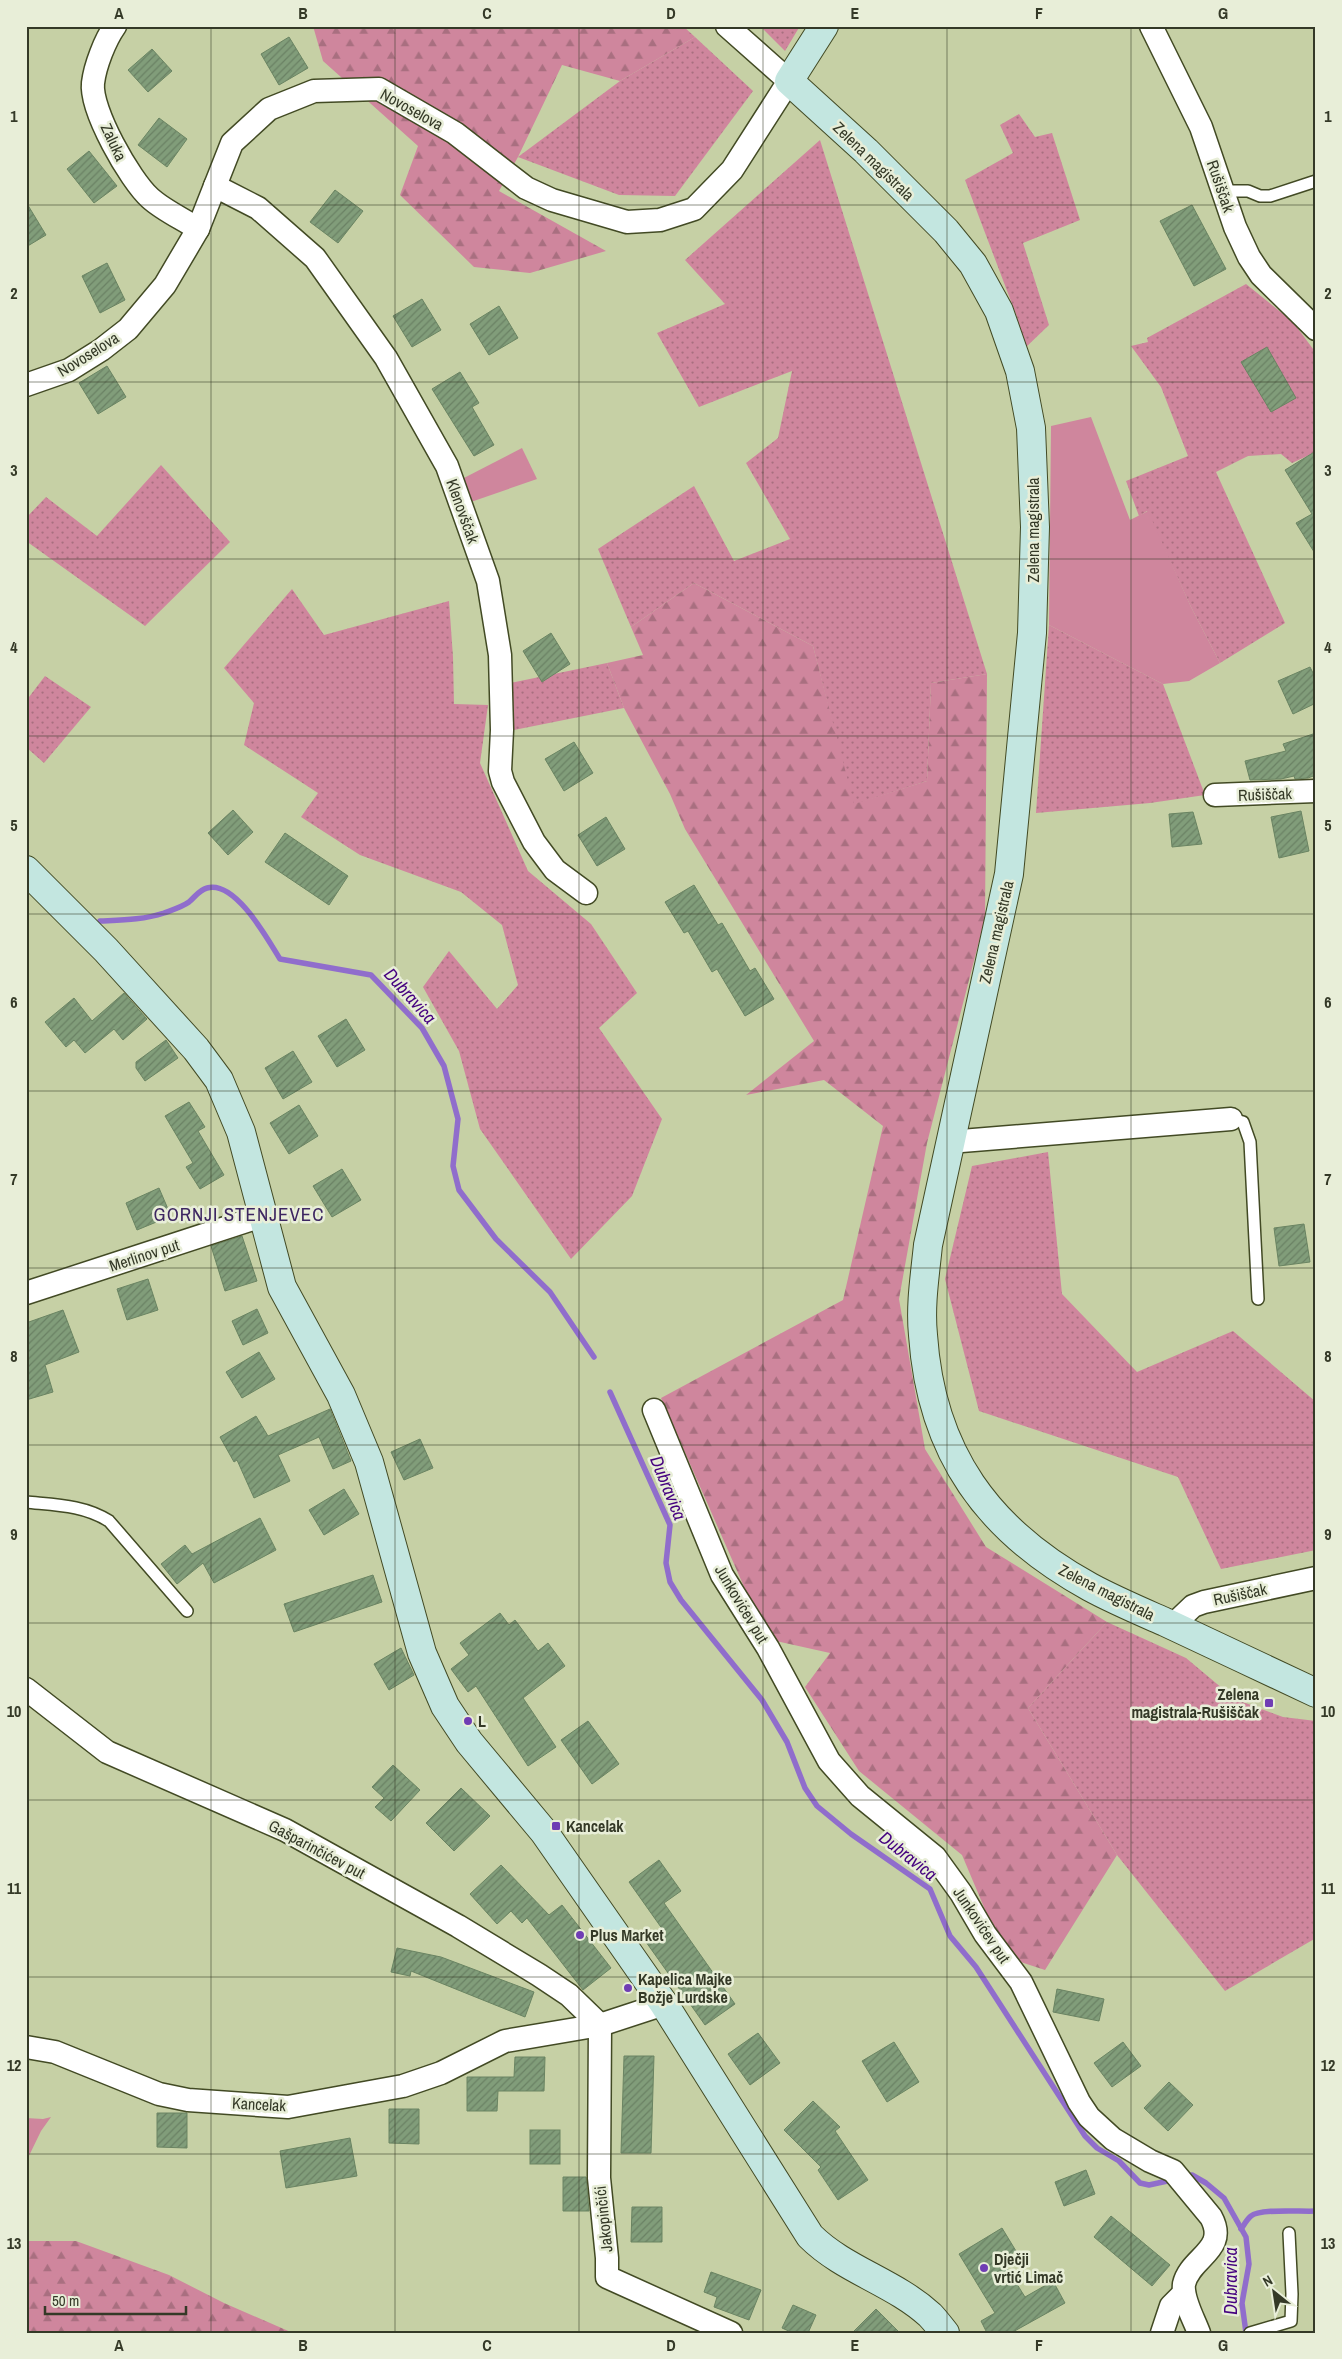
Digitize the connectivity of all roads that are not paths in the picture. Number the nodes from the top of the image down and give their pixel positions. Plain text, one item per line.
1 (115, 26) edge
2 (728, 26) edge
3 (824, 26) edge
4 (1151, 26) edge
5 (789, 82) junction
6 (1316, 181) edge
7 (215, 186) junction
8 (1224, 191) junction
9 (198, 229) junction
10 (1316, 329) edge
11 (26, 385) edge
12 (1316, 791) edge
13 (1215, 795) dead end
14 (26, 870) edge
15 (586, 893) dead end
16 (1231, 1119) joint
17 (949, 1142) junction
18 (262, 1216) junction
19 (26, 1293) edge
20 (1258, 1299) dead end
21 (654, 1410) dead end
22 (26, 1502) edge
23 (1316, 1578) edge
24 (187, 1611) dead end
25 (1172, 1626) junction
26 (26, 1689) edge
27 (1316, 1693) edge
28 (664, 2004) junction
29 (600, 2025) junction
30 (26, 2047) edge
31 (1289, 2233) dead end
32 (1184, 2293) junction
33 (1252, 2332) edge
34 (731, 2333) edge
35 (945, 2333) edge
36 (1162, 2333) edge
37 (1199, 2333) edge

1 - 9 street, Zaluka
2 - 5 street, Zelena magistrala
3 - 5 street
4 - 8 street, Rušiščak
5 - 7 street, Novoselova
5 - 17 street, Zelena magistrala
6 - 8 lane
7 - 9 street, Novoselova
7 - 15 street, Klenovščak
8 - 10 street, Rušiščak
9 - 11 street, Novoselova
12 - 13 street, Rušiščak
14 - 18 street
16 - 17 street
16 - 20 lane
17 - 25 street, Zelena magistrala
18 - 19 street, Merlinov put
18 - 28 street
21 - 32 street, Junkovićev put
22 - 24 lane
23 - 25 street, Rušiščak
25 - 27 street, Zelena magistrala
26 - 29 street, Gašparinčićev put
28 - 29 street, Kancelak
28 - 35 street
29 - 30 street, Kancelak
29 - 34 street, Jakopinčići
31 - 33 lane
32 - 36 street, Junkovićev put
32 - 37 street

